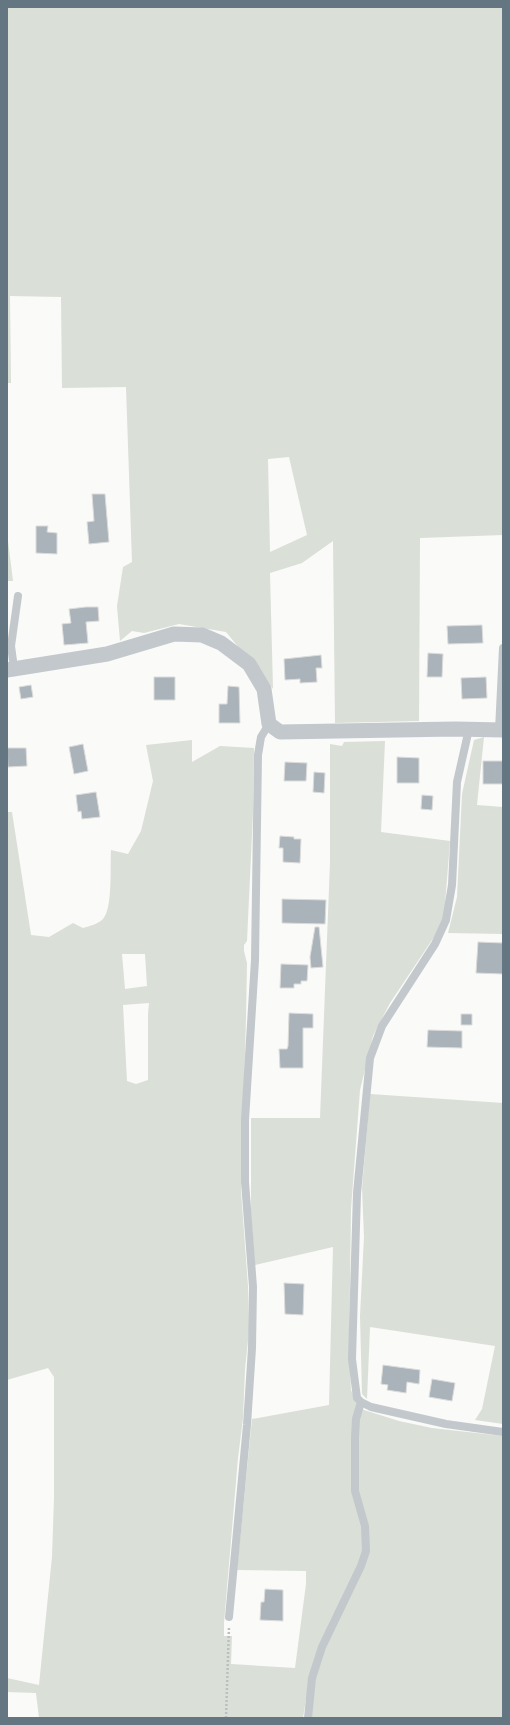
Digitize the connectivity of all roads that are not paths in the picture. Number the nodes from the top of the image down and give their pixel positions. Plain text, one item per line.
1 (18, 596) dead end
2 (503, 648) edge
3 (11, 669) edge
4 (269, 724) junction
5 (469, 729) junction
6 (501, 730) edge
7 (361, 1402) junction
8 (503, 1432) edge
9 (229, 1617) road end
10 (308, 1718) edge

1 - 3 lane
2 - 6 lane
3 - 4 street
4 - 5 street
4 - 9 lane
5 - 6 street
5 - 7 lane
7 - 8 lane
7 - 10 lane

